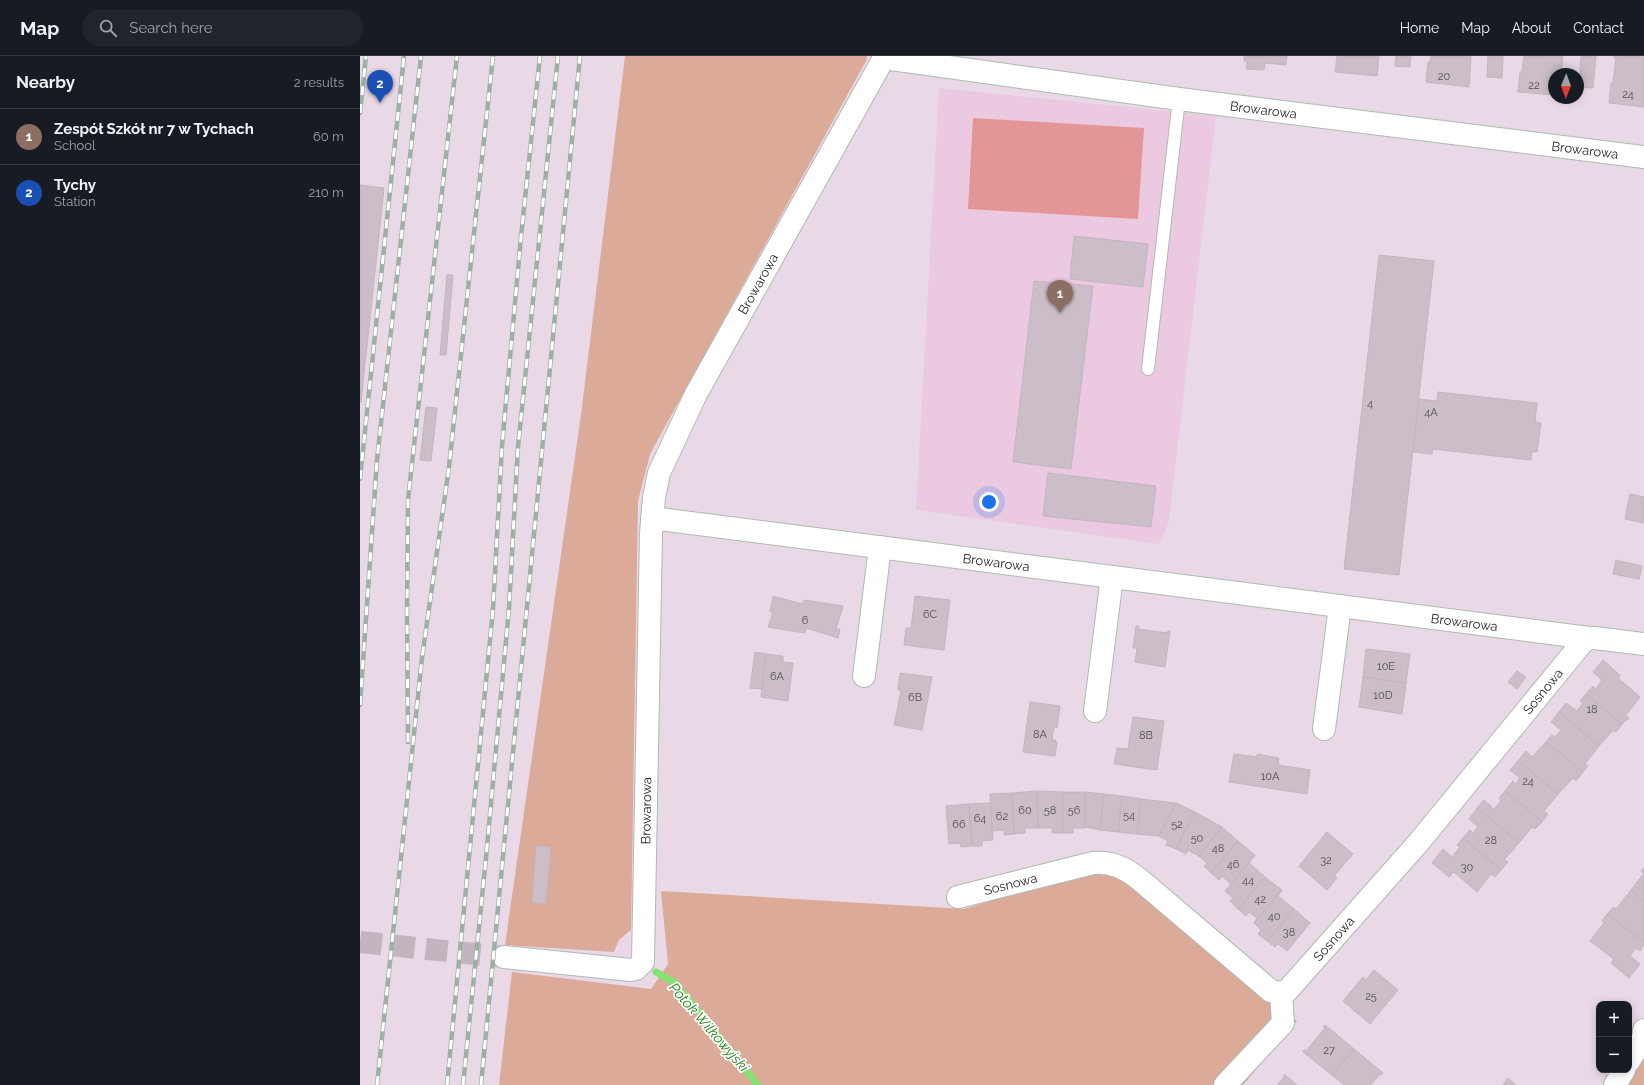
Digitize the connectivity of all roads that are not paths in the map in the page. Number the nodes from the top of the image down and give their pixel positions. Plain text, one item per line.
1 (884, 57) edge
2 (1179, 99) junction
3 (1644, 157) edge
4 (1148, 369) dead end
5 (652, 518) junction
6 (880, 547) junction
7 (1112, 577) junction
8 (1340, 606) junction
9 (1588, 638) junction
10 (1644, 644) edge
11 (864, 676) dead end
12 (1095, 711) dead end
13 (1324, 730) dead end
14 (958, 897) dead end
15 (504, 957) tunnel mouth
16 (1281, 993) junction
17 (1644, 1030) edge
18 (1632, 1056) edge
19 (1622, 1073) edge
20 (1225, 1085) edge
21 (1615, 1085) edge

1 - 2 street, Browarowa
1 - 5 street, Browarowa
2 - 3 street, Browarowa
2 - 4 lane
5 - 6 street, Browarowa
5 - 15 street, Browarowa
6 - 7 street, Browarowa
6 - 11 street
7 - 8 street, Browarowa
7 - 12 street
8 - 9 street, Browarowa
8 - 13 street
9 - 10 street
9 - 16 street, Sosnowa
14 - 16 street, Sosnowa
16 - 20 street
17 - 18 street
19 - 21 street

